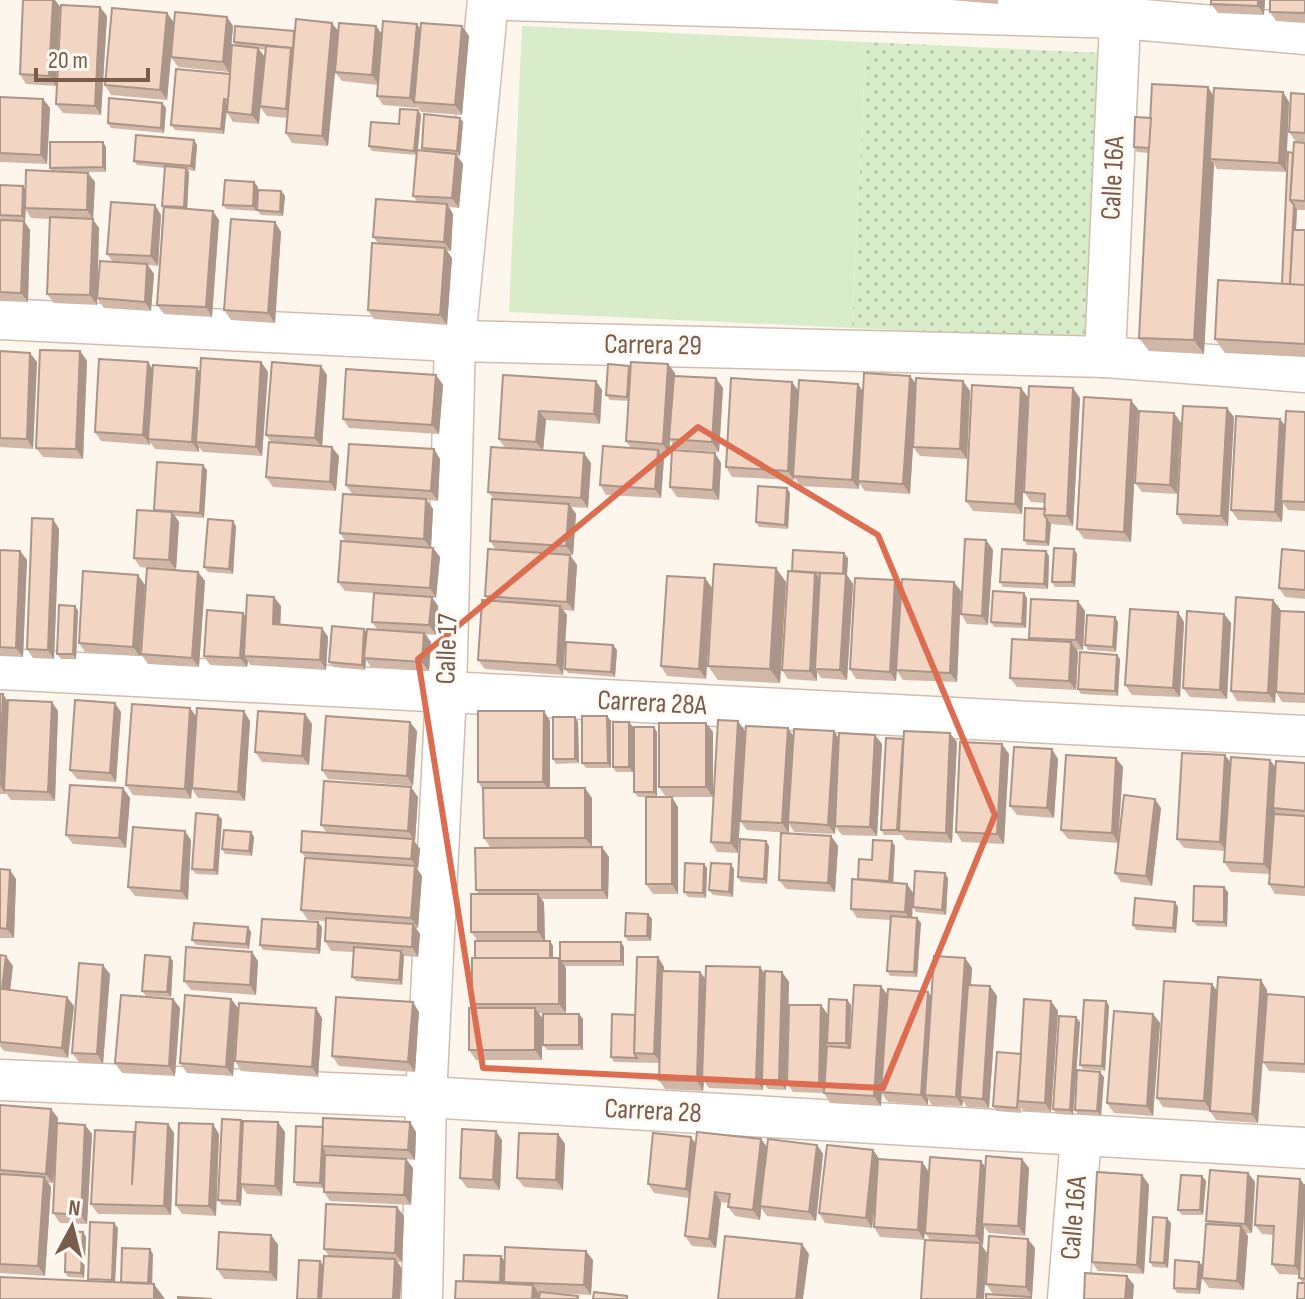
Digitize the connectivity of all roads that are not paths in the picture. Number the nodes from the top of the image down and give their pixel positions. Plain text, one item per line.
1 (488, 0) edge
2 (509, 0) edge
3 (1121, 9) edge
4 (1305, 34) edge
5 (0, 319) edge
6 (455, 341) junction
7 (1105, 357) junction
8 (1305, 372) edge
9 (0, 669) edge
10 (446, 692) junction
11 (1305, 736) edge
12 (0, 1080) edge
13 (426, 1097) junction
14 (1081, 1137) junction
15 (1305, 1148) edge
16 (422, 1299) edge
17 (1068, 1299) edge

1 - 6 street, Calle 17
2 - 3 street
3 - 4 street
3 - 7 street, Calle 16A
5 - 6 street, Carrera 29
6 - 7 street, Carrera 29
6 - 10 street, Calle 17
7 - 8 street, Carrera 29
9 - 10 street, Carrera 28A
10 - 11 street, Carrera 28A
10 - 13 street, Calle 17
12 - 13 street, Carrera 28
13 - 14 street, Carrera 28
13 - 16 street, Calle 17
14 - 15 street, Carrera 28
14 - 17 street, Calle 16A

